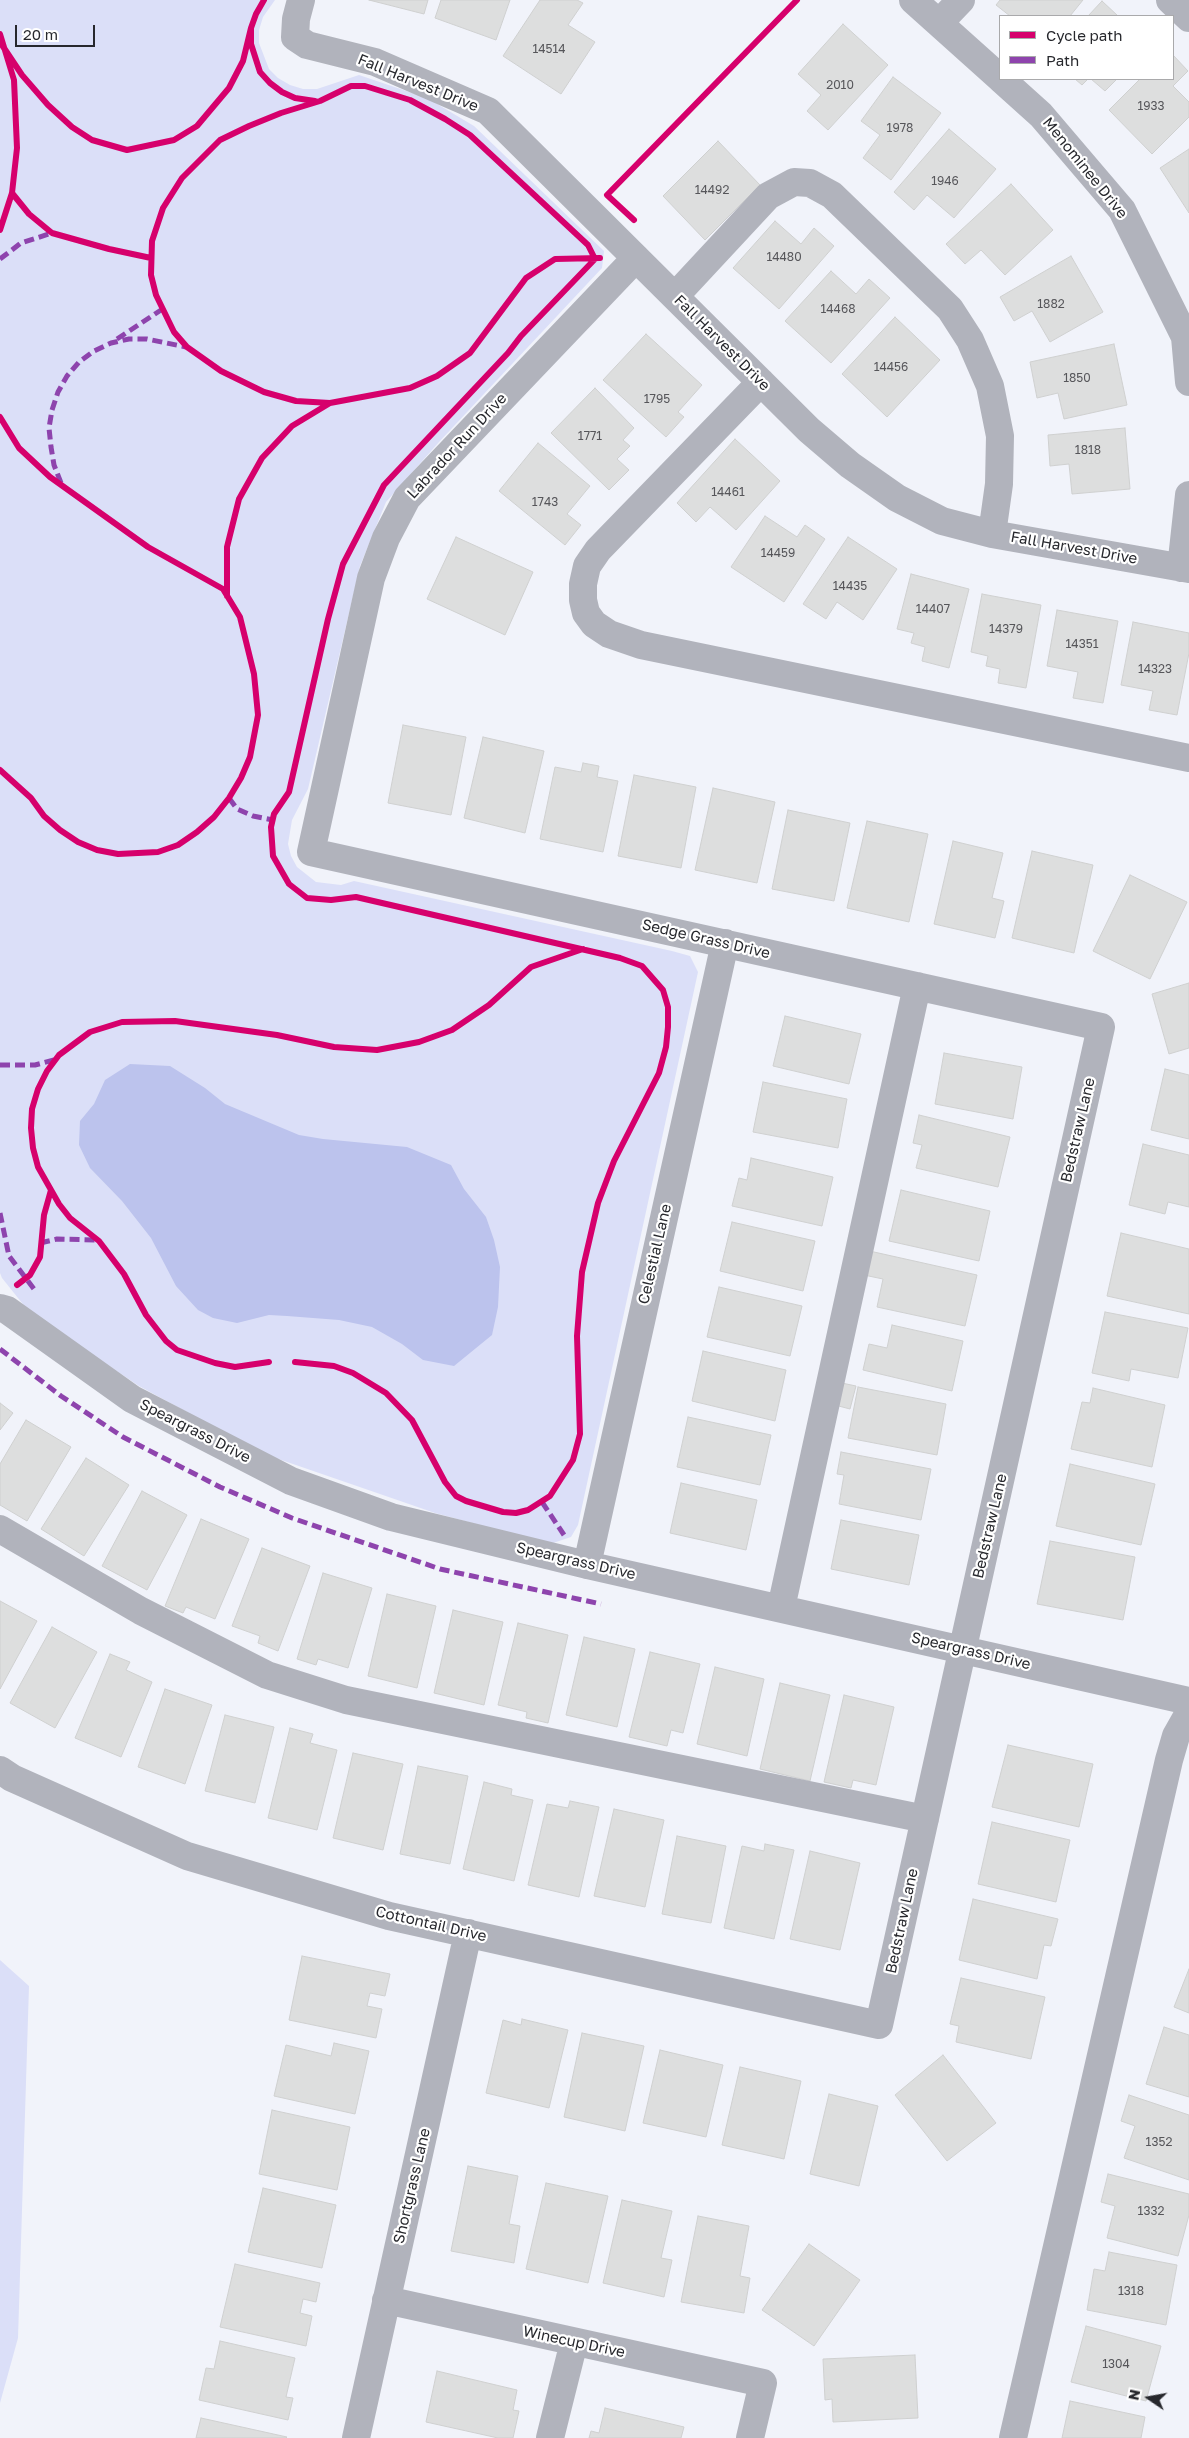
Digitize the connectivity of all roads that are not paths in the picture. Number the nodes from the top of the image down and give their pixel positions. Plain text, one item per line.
1 (301, 0) edge
2 (913, 0) edge
3 (961, 0) edge
4 (1170, 0) edge
5 (1189, 18) edge
6 (939, 23) junction
7 (999, 76) edge
8 (1003, 80) edge
9 (636, 258) junction
10 (674, 296) junction
11 (1189, 378) edge
12 (761, 382) junction
13 (1189, 382) edge
14 (1189, 495) edge
15 (992, 534) junction
16 (1185, 568) edge
17 (1189, 758) edge
18 (311, 852) joint
19 (725, 943) junction
20 (917, 986) junction
21 (1101, 1027) joint
22 (2, 1303) edge
23 (0, 1529) edge
24 (587, 1564) junction
25 (781, 1608) junction
26 (963, 1648) junction
27 (1189, 1701) edge
28 (1189, 1713) edge
29 (0, 1770) edge
30 (925, 1819) junction
31 (468, 1933) junction
32 (880, 2024) joint
33 (386, 2300) junction
34 (574, 2342) junction
35 (356, 2438) edge
36 (550, 2438) edge
37 (750, 2438) edge
38 (1013, 2438) edge

1 - 9 street, Fall Harvest Drive
2 - 6 street, Menominee Drive
3 - 6 street
4 - 5 street
6 - 7 street, Menominee Drive
8 - 11 street, Menominee Drive
9 - 10 street, Fall Harvest Drive
9 - 18 street, Labrador Run Drive
10 - 12 street, Fall Harvest Drive
10 - 15 street
11 - 13 street, Menominee Drive
12 - 15 street, Fall Harvest Drive
12 - 17 street
14 - 16 street
15 - 16 street, Fall Harvest Drive
18 - 19 street, Sedge Grass Drive
19 - 20 street, Sedge Grass Drive
19 - 24 street, Celestial Lane
20 - 21 street, Sedge Grass Drive
20 - 25 street
21 - 26 street, Bedstraw Lane
22 - 24 street, Speargrass Drive
23 - 30 street
24 - 25 street, Speargrass Drive
25 - 26 street, Speargrass Drive
26 - 27 street, Speargrass Drive
26 - 30 street, Bedstraw Lane
28 - 38 street
29 - 31 street, Cottontail Drive
30 - 32 street, Bedstraw Lane
31 - 32 street, Cottontail Drive
31 - 33 street, Shortgrass Lane
33 - 34 street, Winecup Drive
33 - 35 street, Shortgrass Lane
34 - 36 street
34 - 37 street, Winecup Drive

